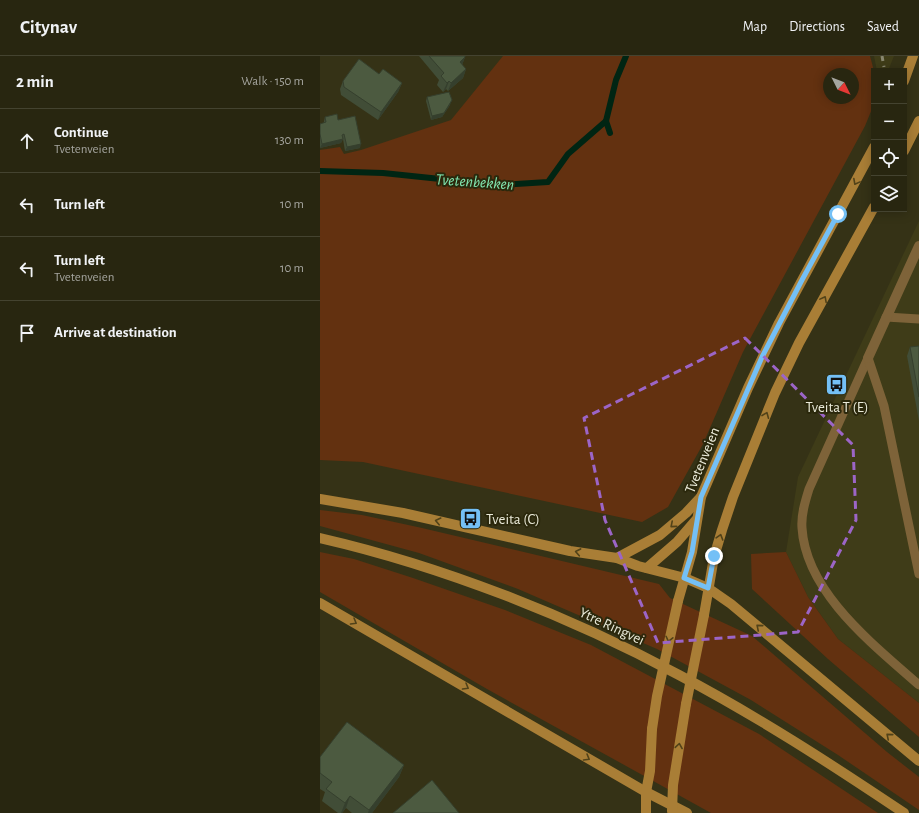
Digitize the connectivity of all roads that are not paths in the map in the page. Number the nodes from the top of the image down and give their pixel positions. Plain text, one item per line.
1 (913, 56) edge
2 (907, 73) edge
3 (919, 121) edge
4 (907, 145) edge
5 (871, 153) edge
6 (872, 212) edge
7 (919, 246) edge
8 (886, 317) junction
9 (919, 319) edge
10 (868, 358) junction
11 (701, 497) junction
12 (320, 499) edge
13 (696, 520) junction
14 (320, 538) edge
15 (617, 558) junction
16 (647, 568) junction
17 (919, 574) edge
18 (684, 578) junction
19 (708, 588) junction
20 (320, 603) edge
21 (919, 684) edge
22 (919, 761) edge
23 (870, 790) junction
24 (646, 792) junction
25 (672, 809) edge
26 (646, 813) edge
27 (687, 813) edge
28 (899, 813) edge
29 (904, 813) edge

1 - 2 main road
3 - 4 main road
5 -> 11 main road, Tvetenveien
19 -> 6 main road
7 - 8 street
8 - 9 lane
8 - 10 street
10 - 17 lane
10 - 21 lane
11 - 13 main road, Tvetenveien
11 -> 15 main road
15 -> 12 main road
13 - 16 main road
13 - 18 main road, Tvetenveien
14 - 23 main road, Ytre Ringvei
15 - 16 main road
16 - 18 main road
18 - 19 main road
18 -> 24 main road, Tvetenveien, bridge
22 -> 19 main road
25 -> 19 main road, bridge
20 -> 24 main road
23 - 28 main road, Ytre Ringvei
23 - 29 main road, Ytre Ringvei
24 - 25 main road
24 - 26 main road, Tvetenveien
25 - 27 main road

